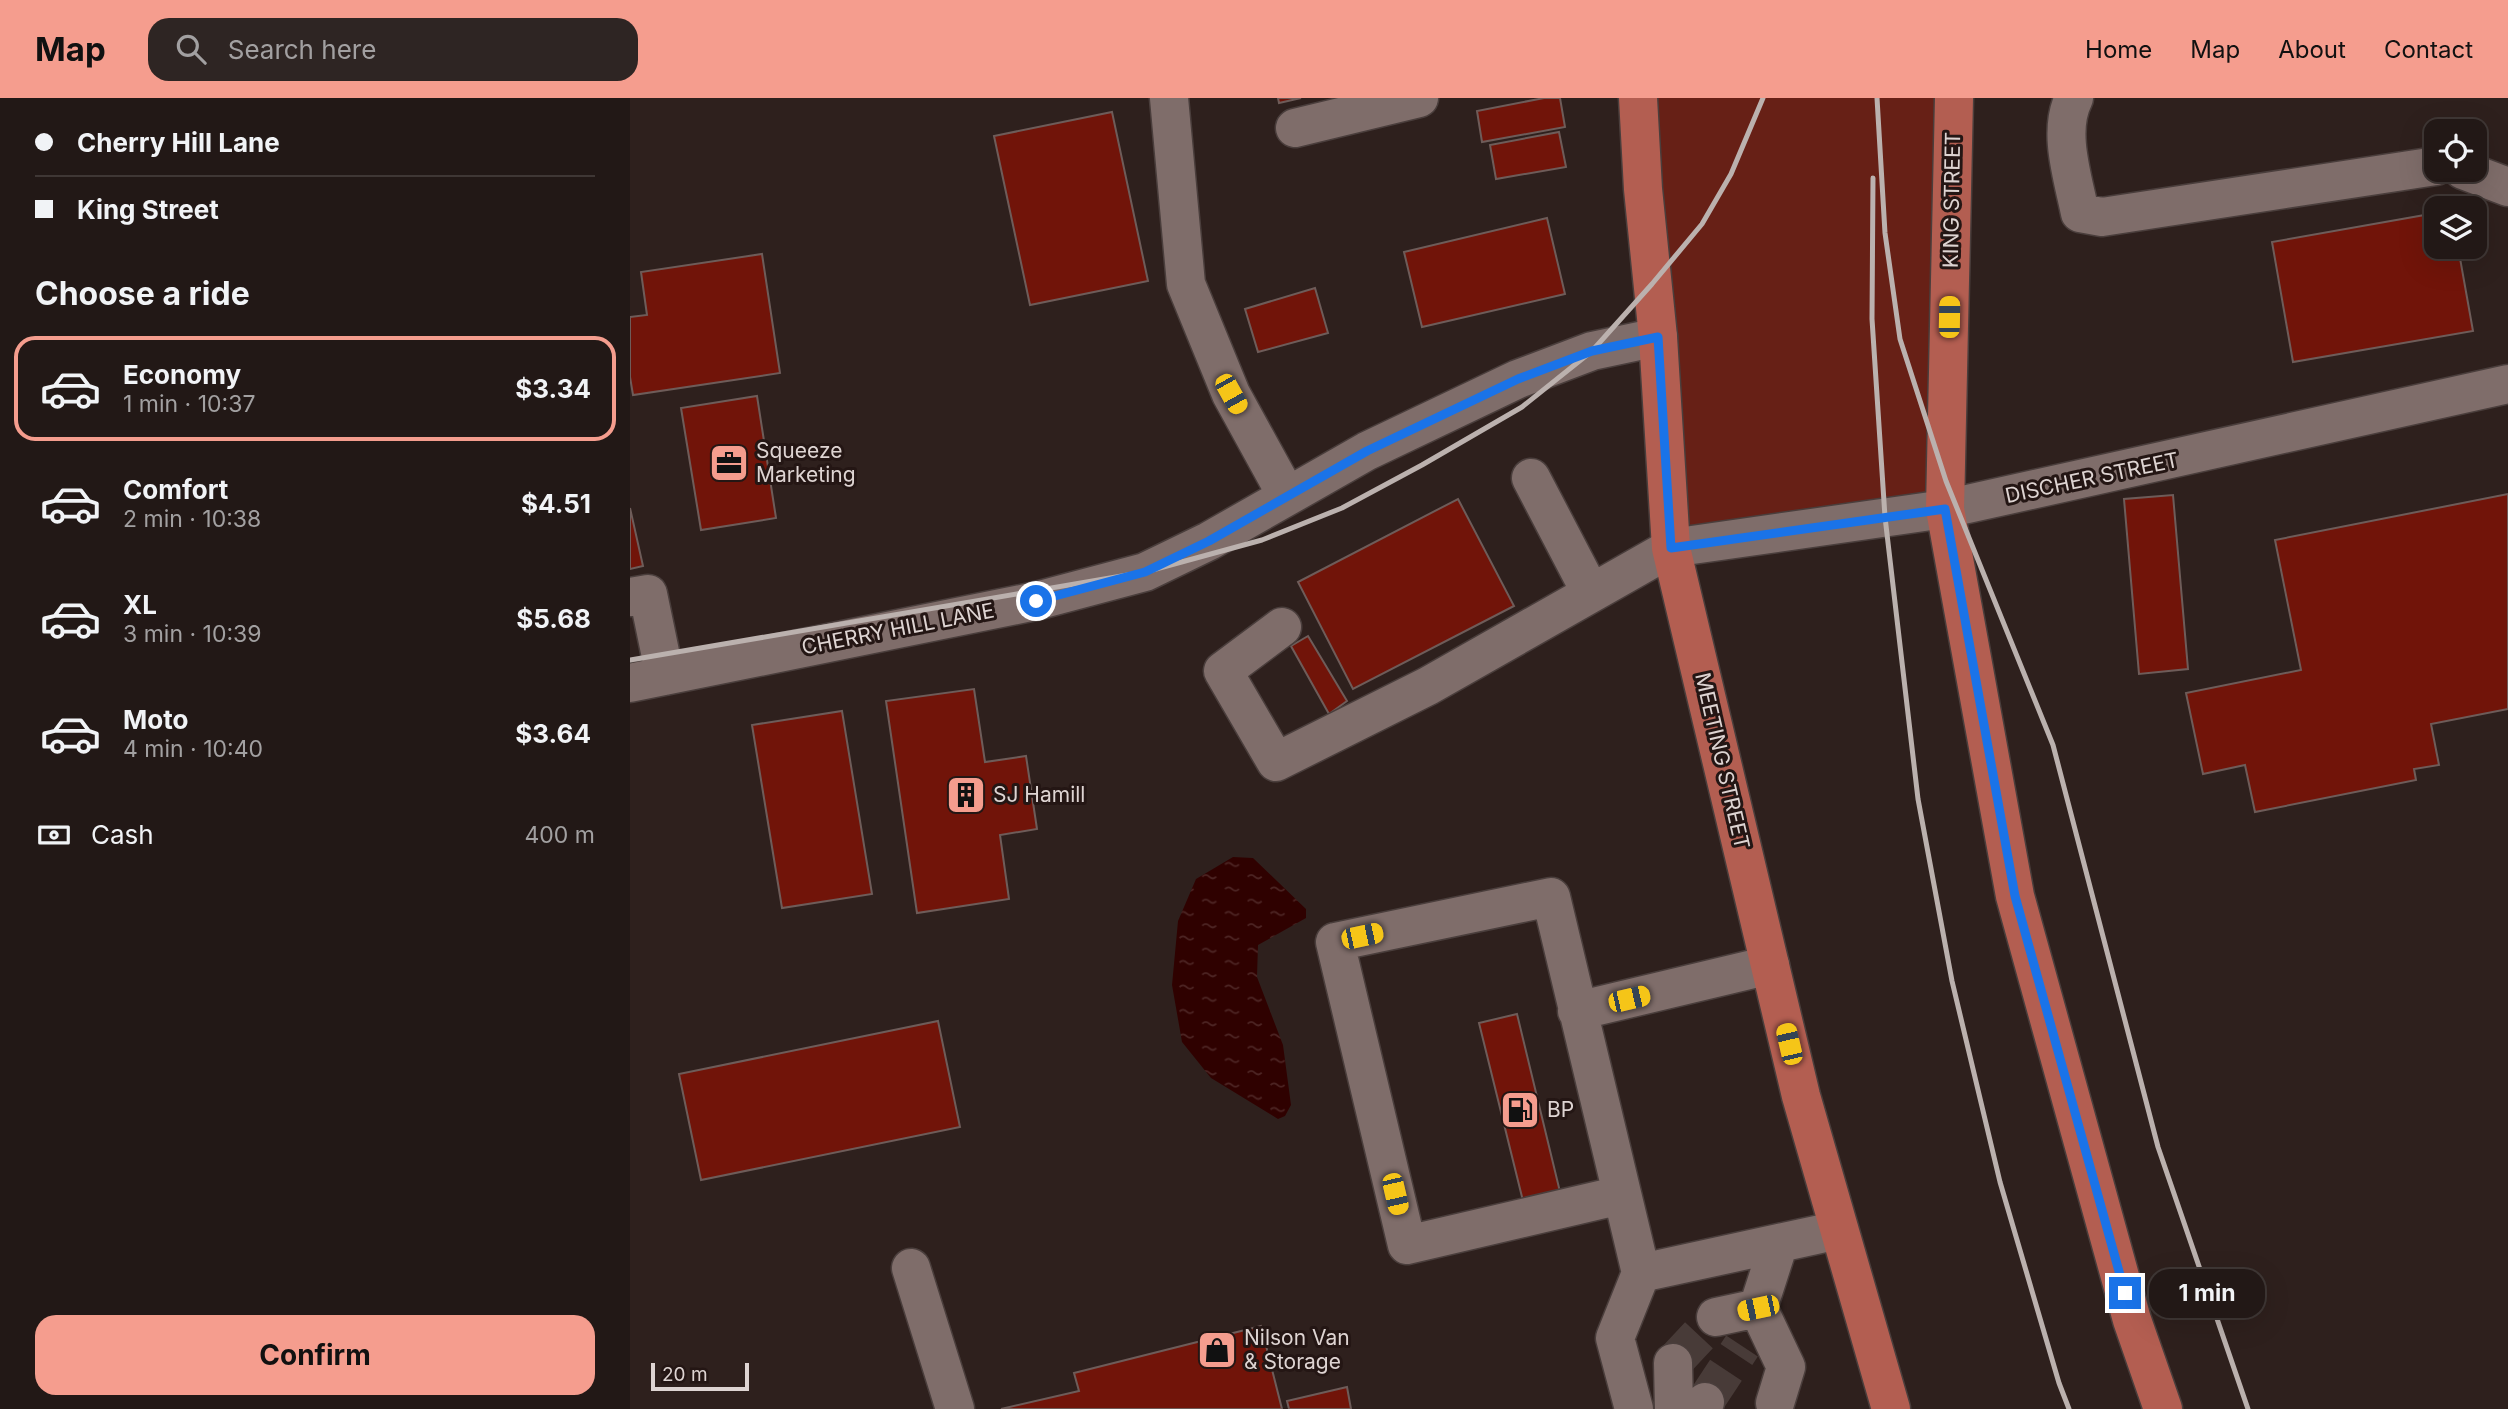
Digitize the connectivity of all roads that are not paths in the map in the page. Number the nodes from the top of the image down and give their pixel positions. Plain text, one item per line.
1 (1169, 98) edge
2 (1419, 98) edge
3 (1638, 98) edge
4 (1954, 98) edge
5 (2074, 98) edge
6 (1295, 128) dead end
7 (2424, 168) edge
8 (2487, 179) edge
9 (2508, 187) edge
10 (1658, 337) junction
11 (2508, 384) edge
12 (1531, 478) dead end
13 (1287, 496) junction
14 (1945, 509) junction
15 (1671, 548) junction
16 (1591, 593) junction
17 (630, 597) edge
18 (1282, 627) dead end
19 (648, 679) edge
20 (1770, 965) junction
21 (1577, 1011) junction
22 (1620, 1195) junction
23 (1839, 1230) junction
24 (1779, 1243) junction
25 (911, 1268) dead end
26 (1641, 1273) junction
27 (1758, 1308) junction
28 (1716, 1317) tunnel mouth
29 (1742, 1346) tunnel mouth
30 (1674, 1363) dead end
31 (1775, 1403) dead end
32 (1693, 1406) edge
33 (955, 1409) edge
34 (1634, 1409) edge
35 (1891, 1409) edge
36 (2162, 1409) edge

1 - 13 street
2 - 6 street
3 - 10 main road, MEETING STREET
4 - 14 main road, KING STREET
5 - 7 street
8 - 9 street
10 - 13 street, CHERRY HILL LANE
10 - 15 main road, MEETING STREET
11 - 14 street, DISCHER STREET
12 - 16 street
13 - 19 street, CHERRY HILL LANE
14 - 15 street, DISCHER STREET
14 - 36 main road, KING STREET
15 - 16 street
15 - 20 main road, MEETING STREET
16 - 18 street
17 - 19 street
20 - 21 street
20 - 23 main road, MEETING STREET
21 - 22 street
21 - 22 street
22 - 26 street
23 - 24 street
23 - 35 main road, MEETING STREET
24 - 26 street
24 - 27 street
25 - 33 street
26 - 34 street
27 - 28 street
27 - 29 street
27 - 31 street
30 - 32 street

